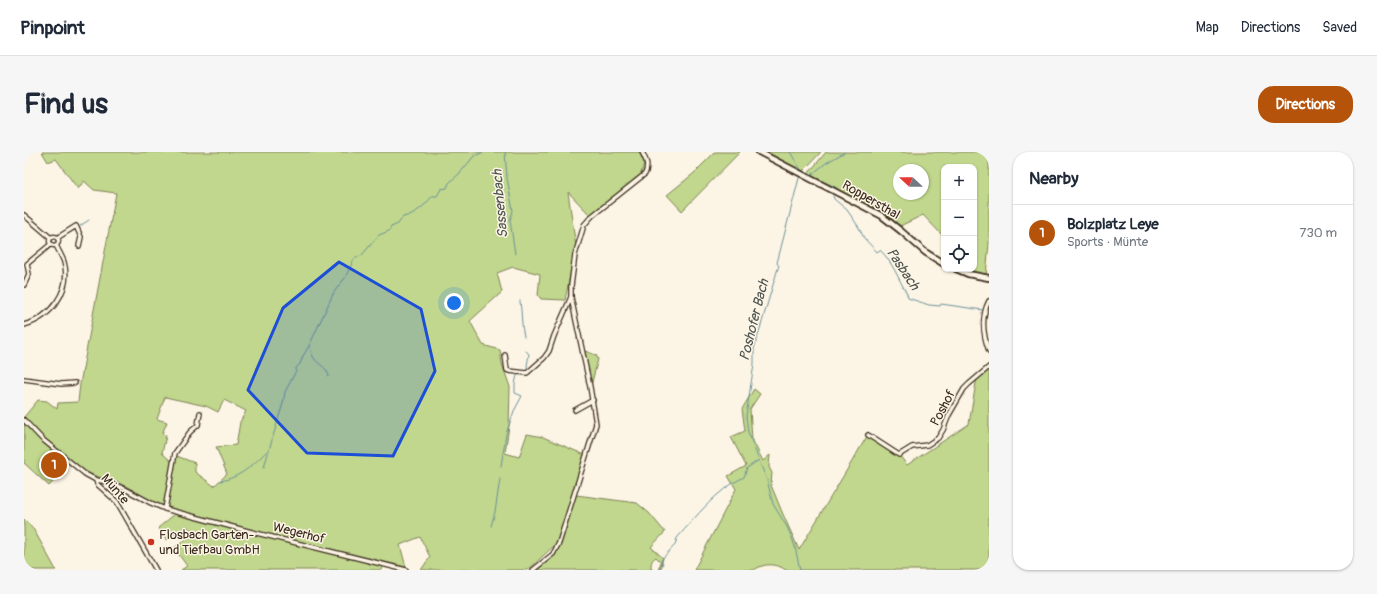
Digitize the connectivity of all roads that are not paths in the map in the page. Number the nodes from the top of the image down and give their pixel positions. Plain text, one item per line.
1 (642, 152) edge
2 (760, 152) edge
3 (25, 217) edge
4 (51, 238) junction
5 (57, 238) junction
6 (51, 244) junction
7 (56, 245) junction
8 (79, 246) dead end
9 (941, 262) edge
10 (963, 272) edge
11 (989, 278) edge
12 (24, 286) edge
13 (571, 297) junction
14 (989, 300) edge
15 (24, 325) edge
16 (989, 351) edge
17 (505, 355) dead end
18 (989, 368) edge
19 (24, 379) edge
20 (75, 383) dead end
21 (593, 400) junction
22 (575, 410) dead end
23 (200, 413) dead end
24 (24, 420) edge
25 (868, 435) dead end
26 (96, 480) junction
27 (165, 508) junction
28 (156, 570) edge
29 (406, 570) edge
30 (533, 570) edge

1 - 13 street
2 - 9 main road, Roppersthal
3 - 4 street
4 - 5 street
4 - 6 street
5 - 7 street
5 - 8 street
6 - 7 street
6 - 12 street
7 - 15 street
10 - 11 main road
13 - 17 street
13 - 21 street
14 - 16 street
18 - 25 street, Poshof
19 - 20 street
21 - 22 street
21 - 30 street
23 - 27 street
24 - 26 street, Münte
26 - 27 street, Wegerhof
26 - 28 street, Münte
27 - 29 street, Wegerhof

